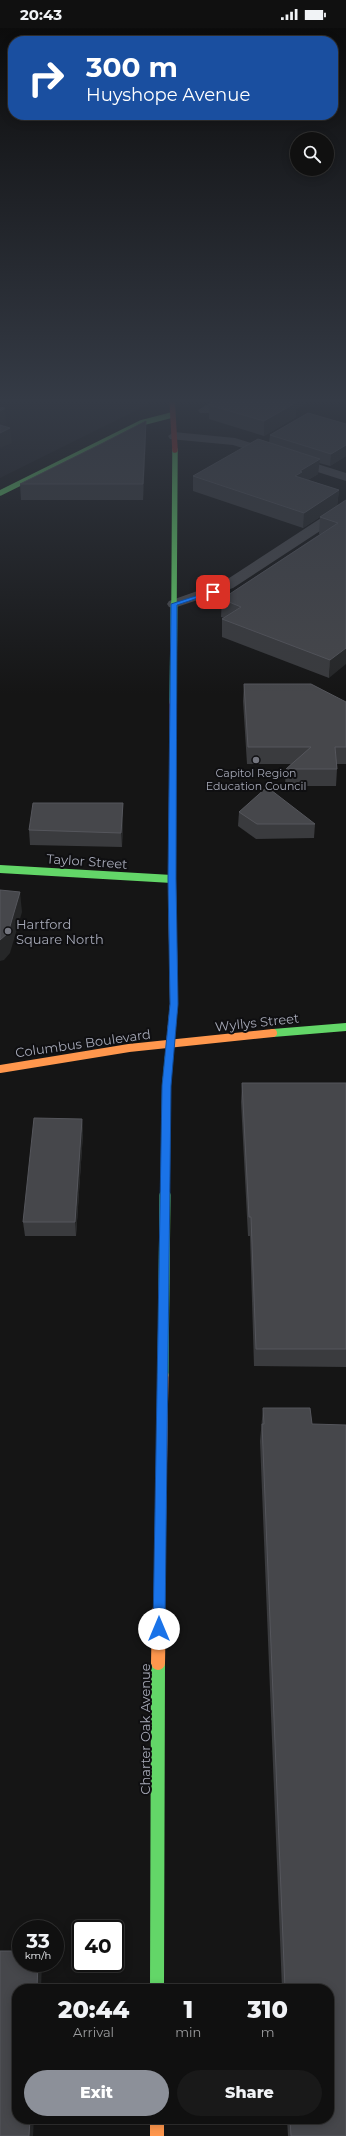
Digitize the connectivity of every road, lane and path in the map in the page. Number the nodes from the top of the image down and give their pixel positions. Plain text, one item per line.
1 (174, 497) edge
2 (346, 508) edge
3 (174, 604) junction
4 (0, 868) edge
5 (172, 879) junction
6 (346, 1027) edge
7 (170, 1044) junction
8 (0, 1069) edge
9 (157, 1984) edge
10 (157, 2124) edge
11 (157, 2136) edge

1 - 3 street, Charter Oak Avenue
2 - 3 street
3 - 5 street, Charter Oak Avenue
4 - 5 street, Taylor Street
5 - 7 street, Charter Oak Avenue
6 - 7 street, Wyllys Street
7 - 8 street, Columbus Boulevard
7 - 9 street, Charter Oak Avenue
10 - 11 street

